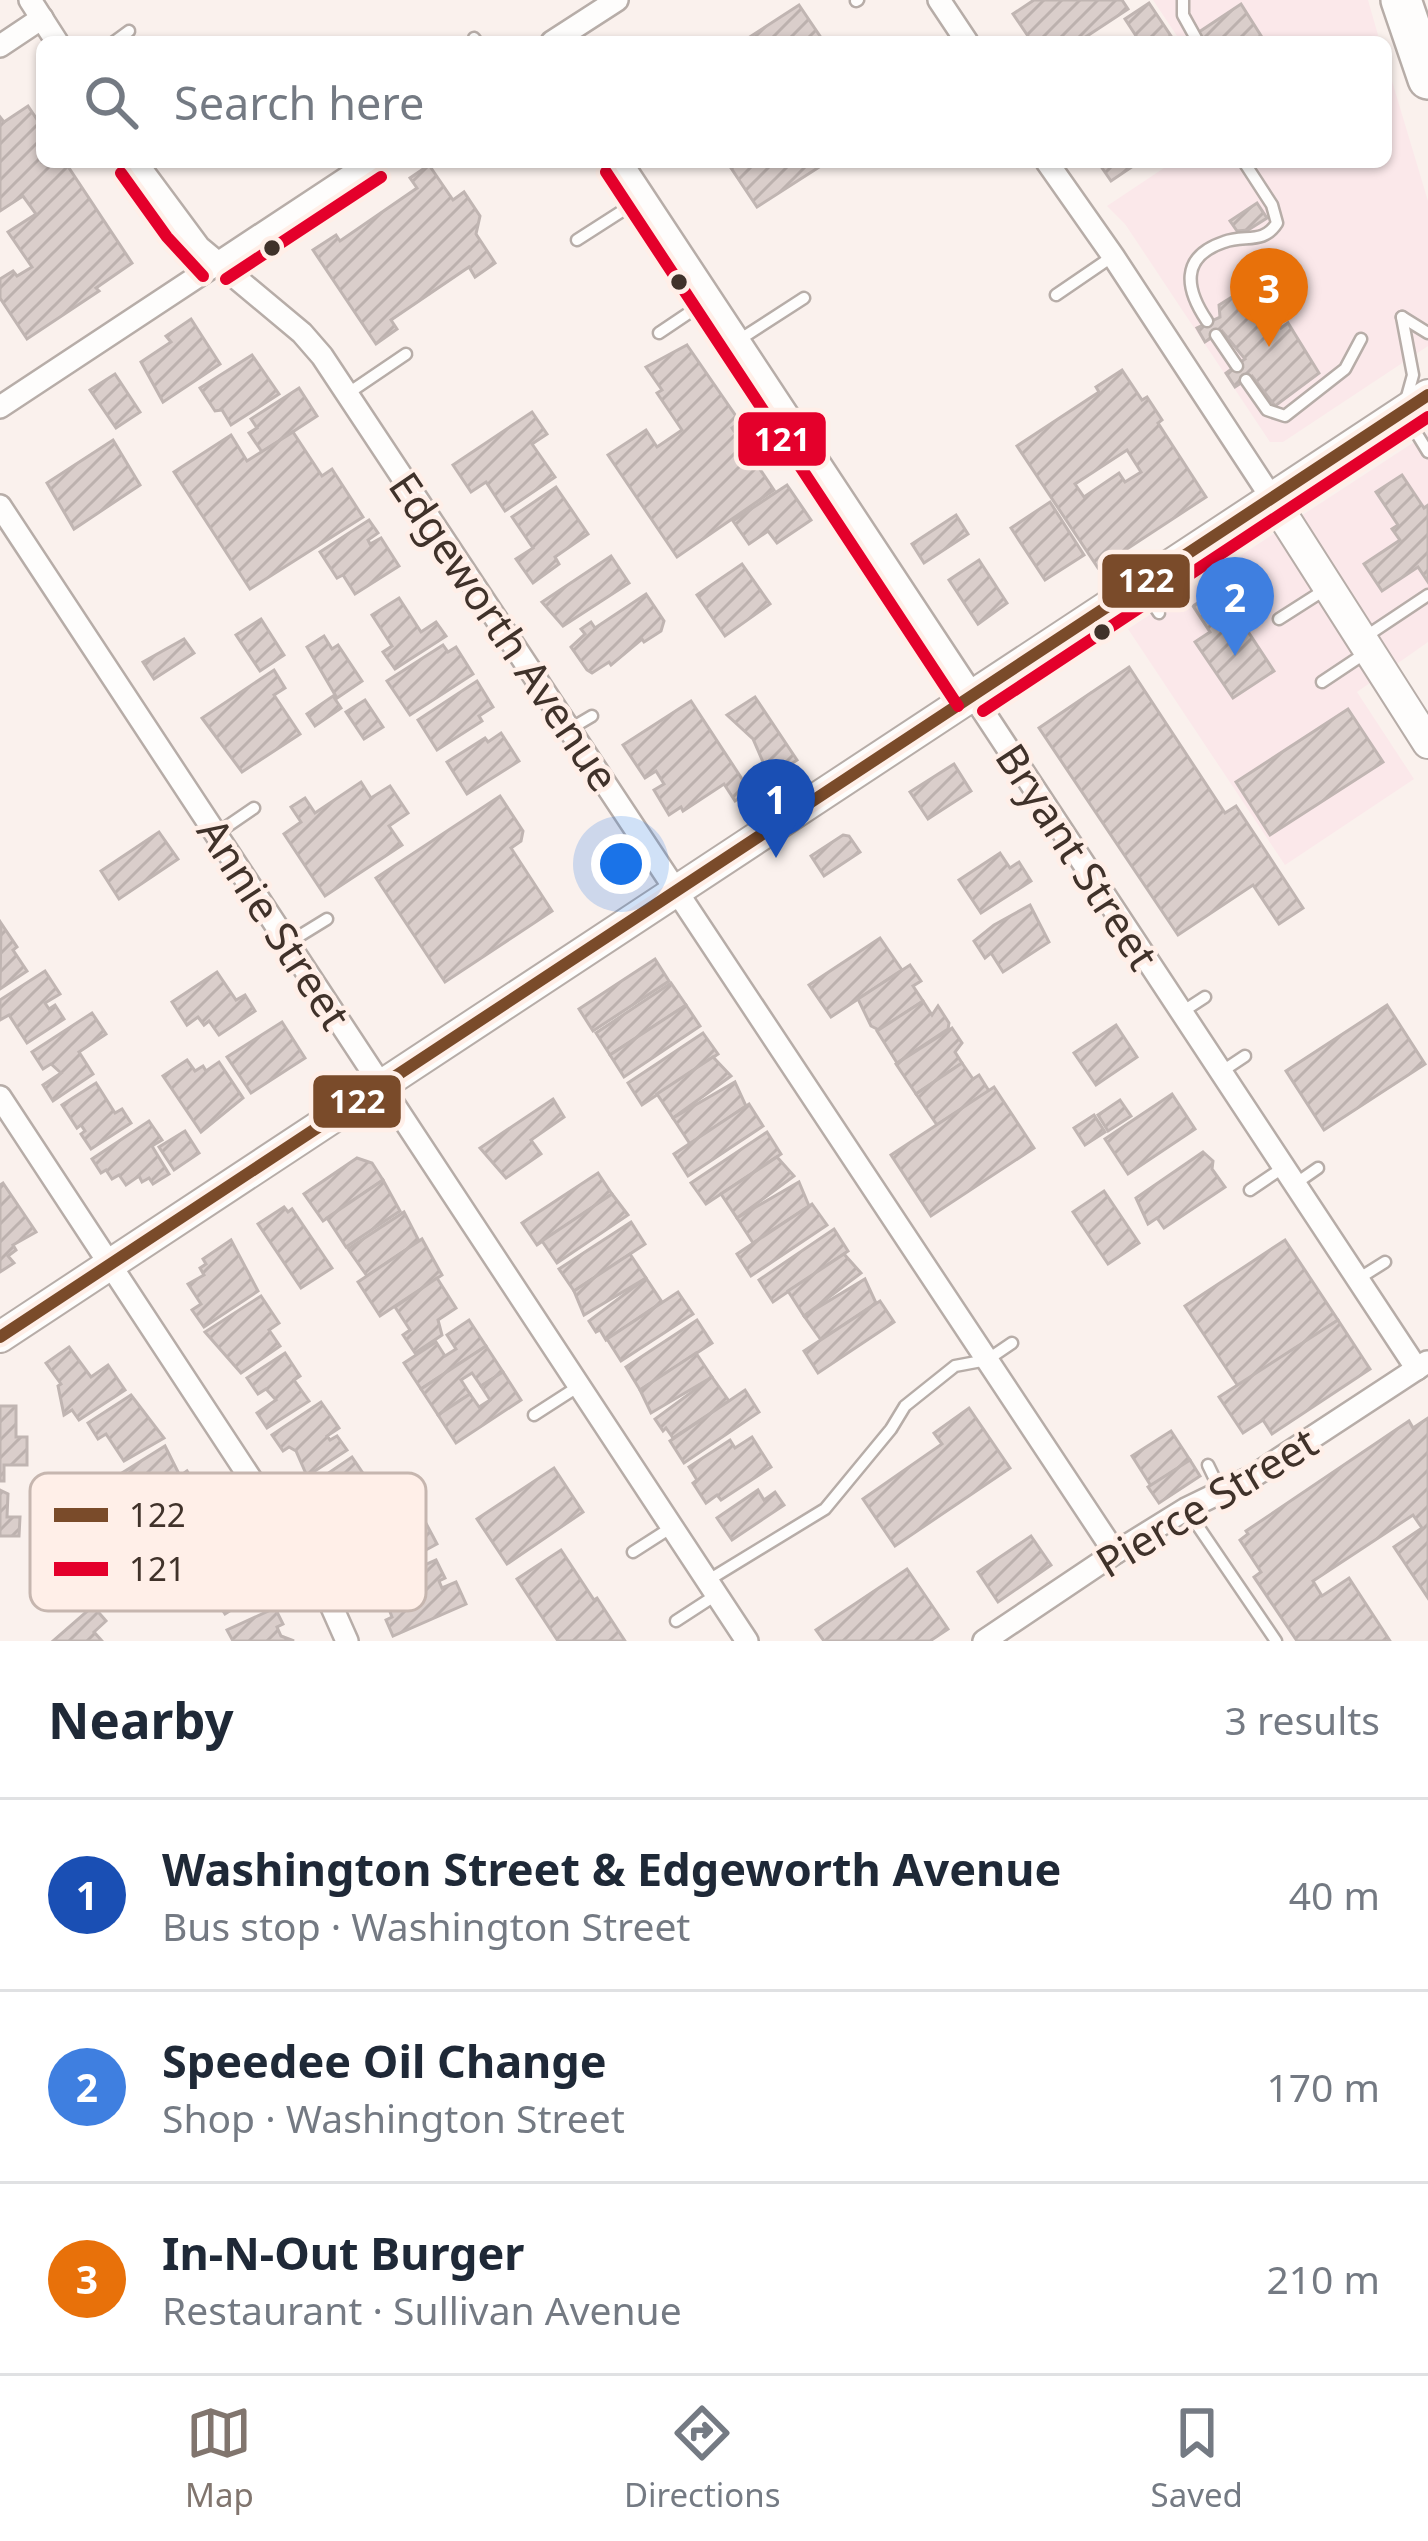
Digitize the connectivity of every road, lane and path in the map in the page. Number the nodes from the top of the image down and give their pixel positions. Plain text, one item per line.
1 (617, 0) edge
2 (940, 0) edge
3 (1183, 0) edge
4 (1401, 0) edge
5 (36, 6) edge
6 (129, 32) dead end
7 (54, 36) edge
8 (123, 36) edge
9 (561, 36) edge
10 (963, 36) edge
11 (1195, 36) edge
12 (0, 46) edge
13 (1428, 80) edge
14 (140, 168) edge
15 (362, 168) edge
16 (625, 168) edge
17 (1051, 168) edge
18 (1248, 168) edge
19 (644, 197) junction
20 (578, 240) dead end
21 (1113, 256) junction
22 (216, 264) junction
23 (1056, 295) dead end
24 (711, 298) junction
25 (804, 298) dead end
26 (1208, 321) dead end
27 (659, 333) dead end
28 (1428, 333) edge
29 (1216, 335) dead end
30 (1361, 339) dead end
31 (739, 340) junction
32 (406, 354) dead end
33 (1237, 365) dead end
34 (1246, 380) dead end
35 (347, 394) junction
36 (1416, 403) edge
37 (0, 407) edge
38 (1428, 452) edge
39 (1273, 500) junction
40 (0, 506) edge
41 (1141, 586) junction
42 (1329, 587) junction
43 (1428, 595) edge
44 (1159, 614) dead end
45 (1279, 619) dead end
46 (1366, 645) junction
47 (1322, 682) dead end
48 (973, 696) junction
49 (592, 716) dead end
50 (570, 729) junction
51 (1428, 743) edge
52 (254, 808) dead end
53 (216, 834) junction
54 (676, 890) junction
55 (327, 920) dead end
56 (288, 943) junction
57 (1205, 997) dead end
58 (1182, 1012) junction
59 (1245, 1056) dead end
60 (1221, 1072) junction
61 (382, 1084) junction
62 (0, 1097) edge
63 (1318, 1168) dead end
64 (1290, 1175) junction
65 (1250, 1190) dead end
66 (1385, 1262) dead end
67 (111, 1264) junction
68 (1358, 1280) junction
69 (0, 1336) edge
70 (1012, 1343) dead end
71 (987, 1360) junction
72 (1423, 1365) edge
73 (580, 1386) junction
74 (534, 1415) dead end
75 (1208, 1465) dead end
76 (247, 1473) edge
77 (1221, 1492) junction
78 (1186, 1509) junction
79 (672, 1527) junction
80 (633, 1552) dead end
81 (1115, 1553) junction
82 (712, 1588) junction
83 (334, 1611) edge
84 (676, 1621) dead end
85 (347, 1641) edge
86 (747, 1641) edge
87 (984, 1641) edge
88 (1276, 1641) edge

1 - 9 street
2 - 10 street
3 - 11 lane
4 - 13 highway
5 - 7 street
5 - 12 street
6 - 8 lane
14 - 22 street, Edgeworth Avenue
15 - 22 street
16 - 19 street, Bryant Street
17 - 21 street
18 - 26 lane
19 - 20 lane
19 - 24 street, Bryant Street
21 - 23 lane
21 - 39 street
22 - 35 street, Edgeworth Avenue
22 - 37 street
24 - 27 lane
24 - 31 street, Bryant Street
25 - 31 lane
28 - 36 lane
29 - 33 lane
30 - 34 lane
31 - 48 street, Bryant Street
32 - 35 lane
35 - 50 street, Edgeworth Avenue
36 - 38 lane
36 - 39 street
39 - 41 street
39 - 42 street
40 - 53 street, Annie Street
41 - 44 lane
41 - 48 street
42 - 45 lane
42 - 46 street
43 - 46 lane
46 - 47 lane
46 - 51 street
48 - 54 street
48 - 58 street, Bryant Street
49 - 50 lane
50 - 54 street, Edgeworth Avenue
52 - 53 lane
53 - 56 street, Annie Street
54 - 61 street
54 - 71 street, Edgeworth Avenue
55 - 56 lane
56 - 61 street, Annie Street
57 - 58 lane
58 - 60 street, Bryant Street
59 - 60 lane
60 - 64 street, Bryant Street
61 - 67 street
61 - 73 street, Annie Street
62 - 67 street
63 - 64 lane
64 - 65 lane
64 - 68 street, Bryant Street
66 - 68 lane
67 - 69 street
67 - 76 street
68 - 72 street, Bryant Street
70 - 71 lane
71 - 81 street, Edgeworth Avenue
71 - 82 lane
72 - 77 street, Pierce Street
73 - 74 lane
73 - 79 street, Annie Street
75 - 77 lane
77 - 78 street, Pierce Street
78 - 81 street, Pierce Street
78 - 88 lane
79 - 80 lane
79 - 82 street, Annie Street
81 - 87 street, Pierce Street
82 - 84 lane
82 - 86 street, Annie Street
83 - 85 street

